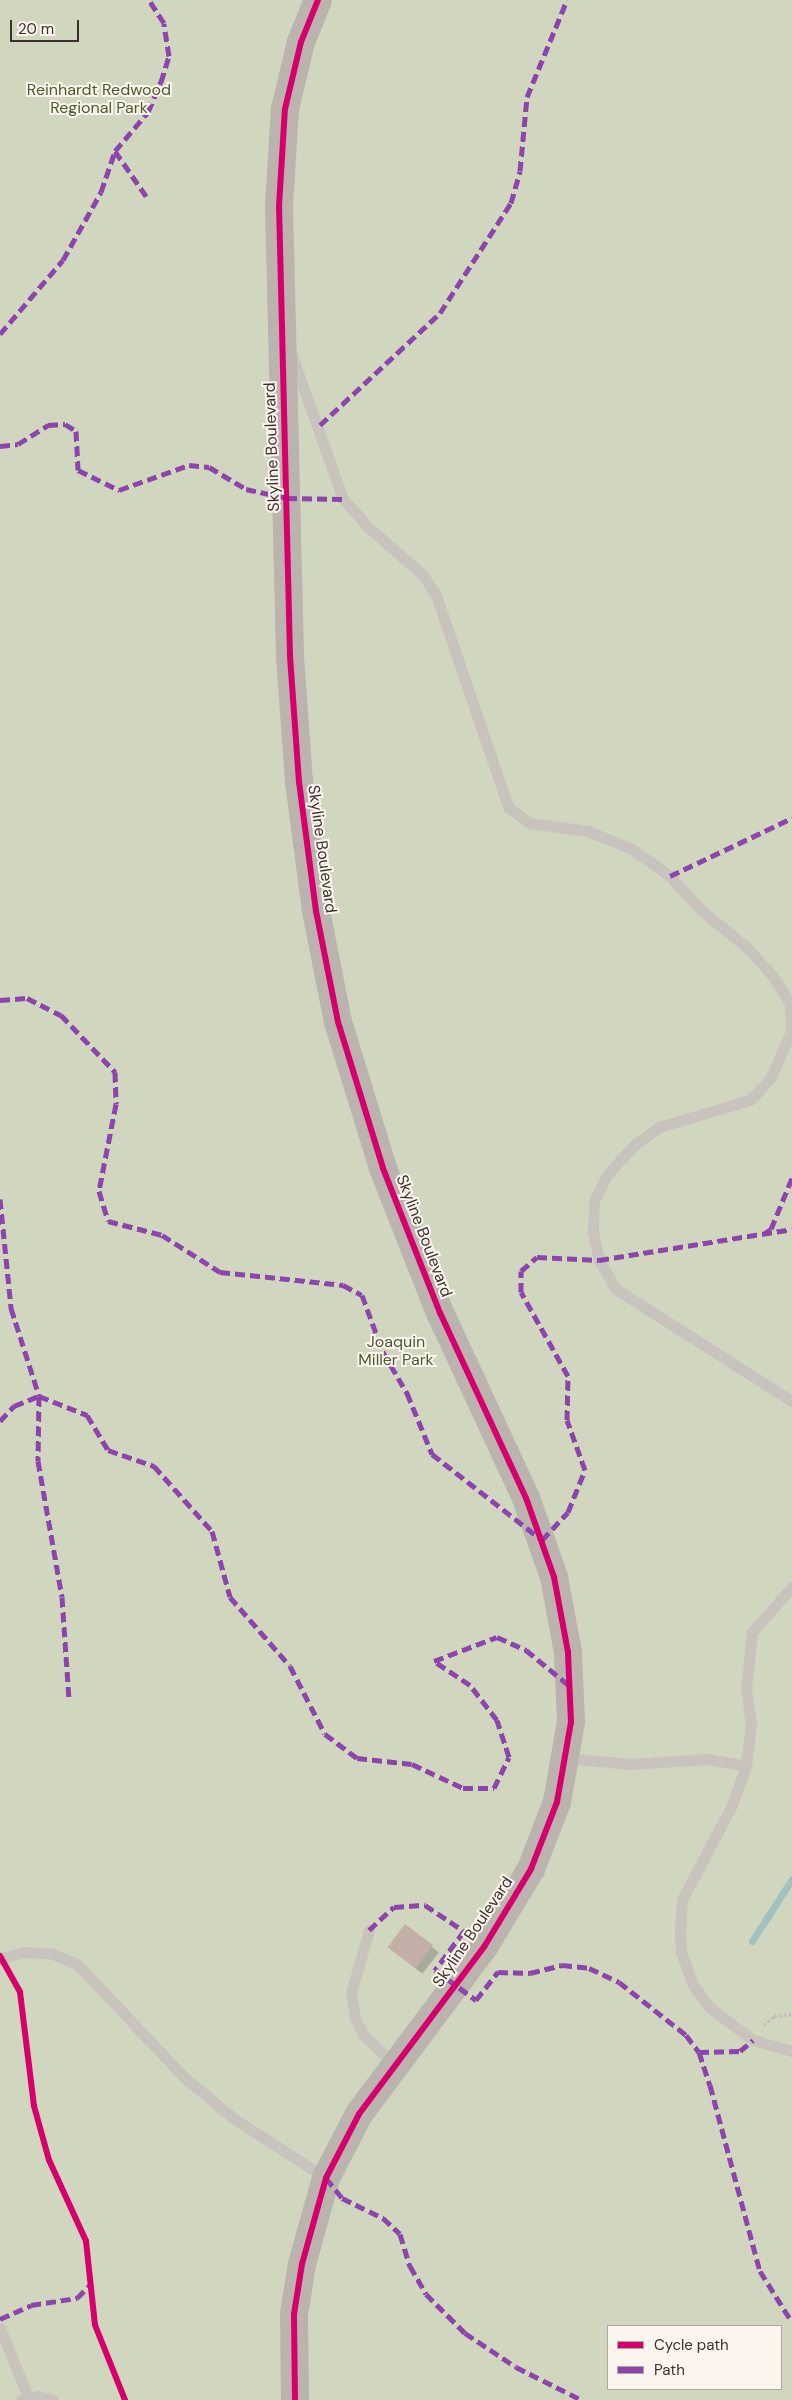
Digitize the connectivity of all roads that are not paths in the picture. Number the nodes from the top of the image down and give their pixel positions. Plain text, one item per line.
1 (318, 0) edge
2 (282, 330) junction
3 (792, 1401) edge
4 (792, 1587) edge
5 (567, 1758) junction
6 (746, 1766) junction
7 (369, 1930) dead end
8 (0, 1958) edge
9 (792, 2051) edge
10 (395, 2065) junction
11 (326, 2178) junction
12 (0, 2328) edge
13 (25, 2399) edge
14 (53, 2400) edge
15 (295, 2400) edge

1 - 2 main road, Skyline Boulevard
2 - 3 lane
2 - 5 main road, Skyline Boulevard
4 - 6 lane
5 - 6 lane
5 - 10 main road, Skyline Boulevard
6 - 9 lane
7 - 10 lane
8 - 11 lane
10 - 11 main road, Skyline Boulevard
11 - 15 main road, Skyline Boulevard
12 - 13 lane
13 - 14 lane

